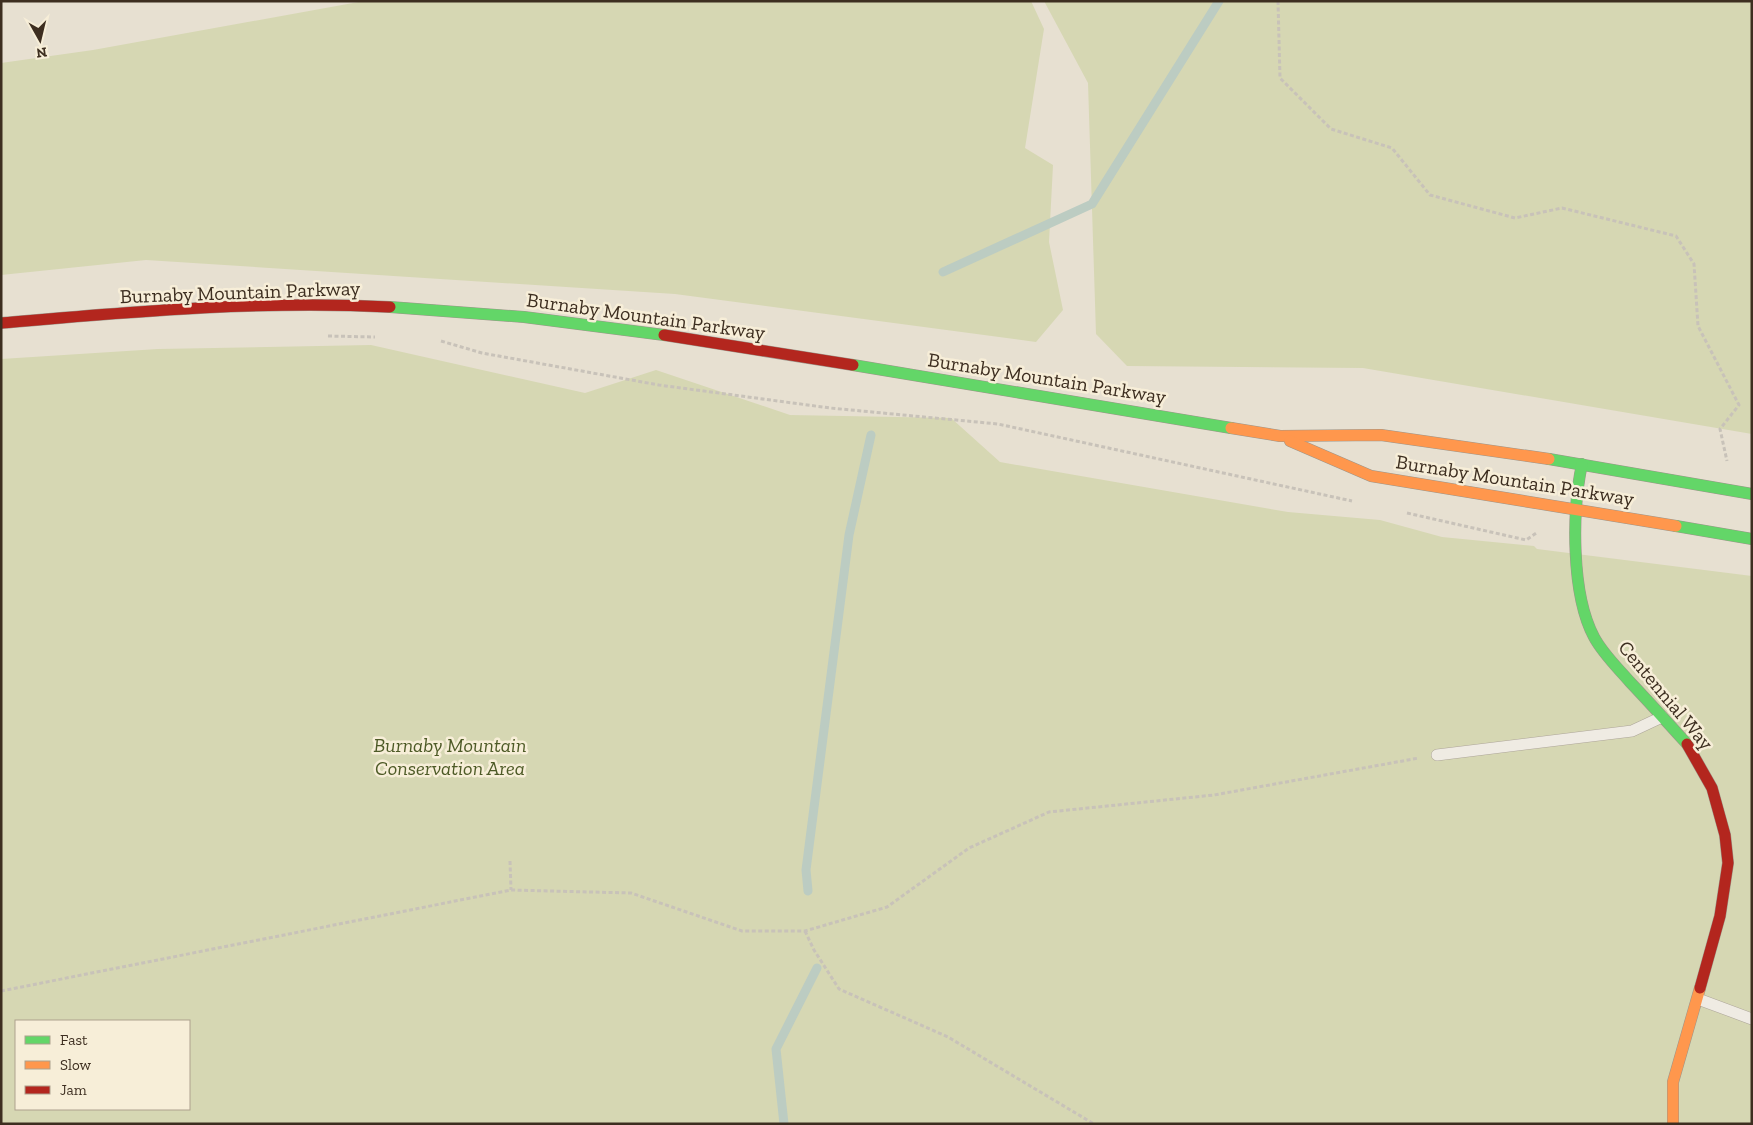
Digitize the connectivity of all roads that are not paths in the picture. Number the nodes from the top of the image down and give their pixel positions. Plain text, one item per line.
1 (1, 323) edge
2 (1280, 436) junction
3 (1582, 464) junction
4 (1752, 494) edge
5 (1576, 509) junction
6 (1752, 538) edge
7 (1662, 717) junction
8 (1437, 755) road end
9 (1698, 999) junction
10 (1752, 1019) edge
11 (1672, 1124) edge

1 - 2 main road, Burnaby Mountain Parkway
2 - 3 main road, Burnaby Mountain Parkway
2 - 5 main road, Burnaby Mountain Parkway
3 - 4 main road, Burnaby Mountain Parkway
3 - 5 main road, Centennial Way
5 - 6 main road, Burnaby Mountain Parkway
5 - 7 main road, Centennial Way
7 - 8 lane
7 - 9 main road, Centennial Way
9 - 10 lane
9 - 11 main road, Centennial Way

